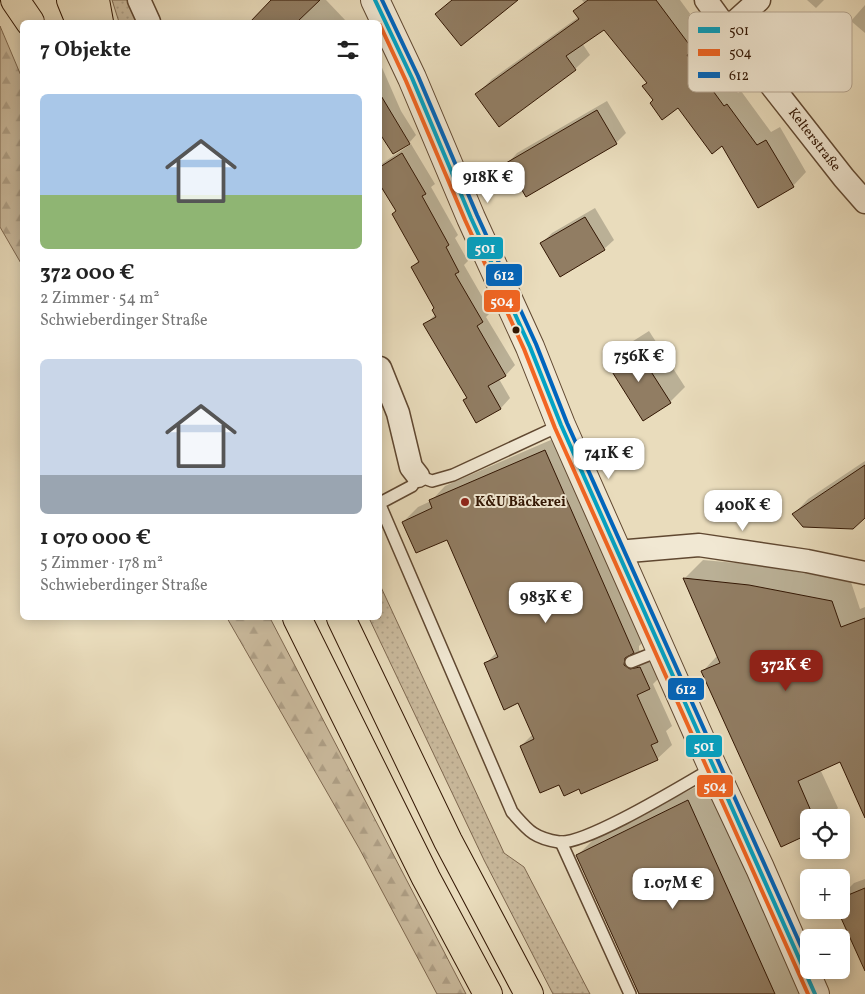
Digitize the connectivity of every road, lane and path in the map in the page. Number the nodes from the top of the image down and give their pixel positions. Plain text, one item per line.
1 (15, 0) edge
2 (26, 0) edge
3 (71, 0) edge
4 (96, 0) edge
5 (139, 0) edge
6 (375, 0) edge
7 (706, 0) edge
8 (759, 0) edge
9 (715, 12) edge
10 (746, 12) edge
11 (29, 20) edge
12 (34, 20) edge
13 (79, 20) edge
14 (99, 20) edge
15 (149, 20) edge
16 (776, 92) edge
17 (865, 202) edge
18 (382, 373) edge
19 (561, 425) junction
20 (418, 476) junction
21 (382, 503) edge
22 (382, 509) edge
23 (617, 552) junction
24 (865, 573) edge
25 (298, 620) edge
26 (342, 620) edge
27 (661, 650) junction
28 (631, 662) dead end
29 (713, 768) junction
30 (561, 842) junction
31 (488, 994) edge
32 (529, 994) edge
33 (630, 994) edge
34 (815, 994) edge

1 - 11 highway
2 - 12 highway
3 - 13 highway
4 - 14 highway
5 - 15 street
6 - 19 street
7 - 9 street, Kelterstraße
8 - 10 street
16 - 17 street, Kelterstraße
18 - 20 street
19 - 20 lane
19 - 23 street
20 - 21 lane
22 - 30 lane
23 - 24 street
23 - 27 street
25 - 31 highway
26 - 32 highway
27 - 28 lane
27 - 29 street
29 - 30 lane
29 - 34 street
30 - 33 lane

